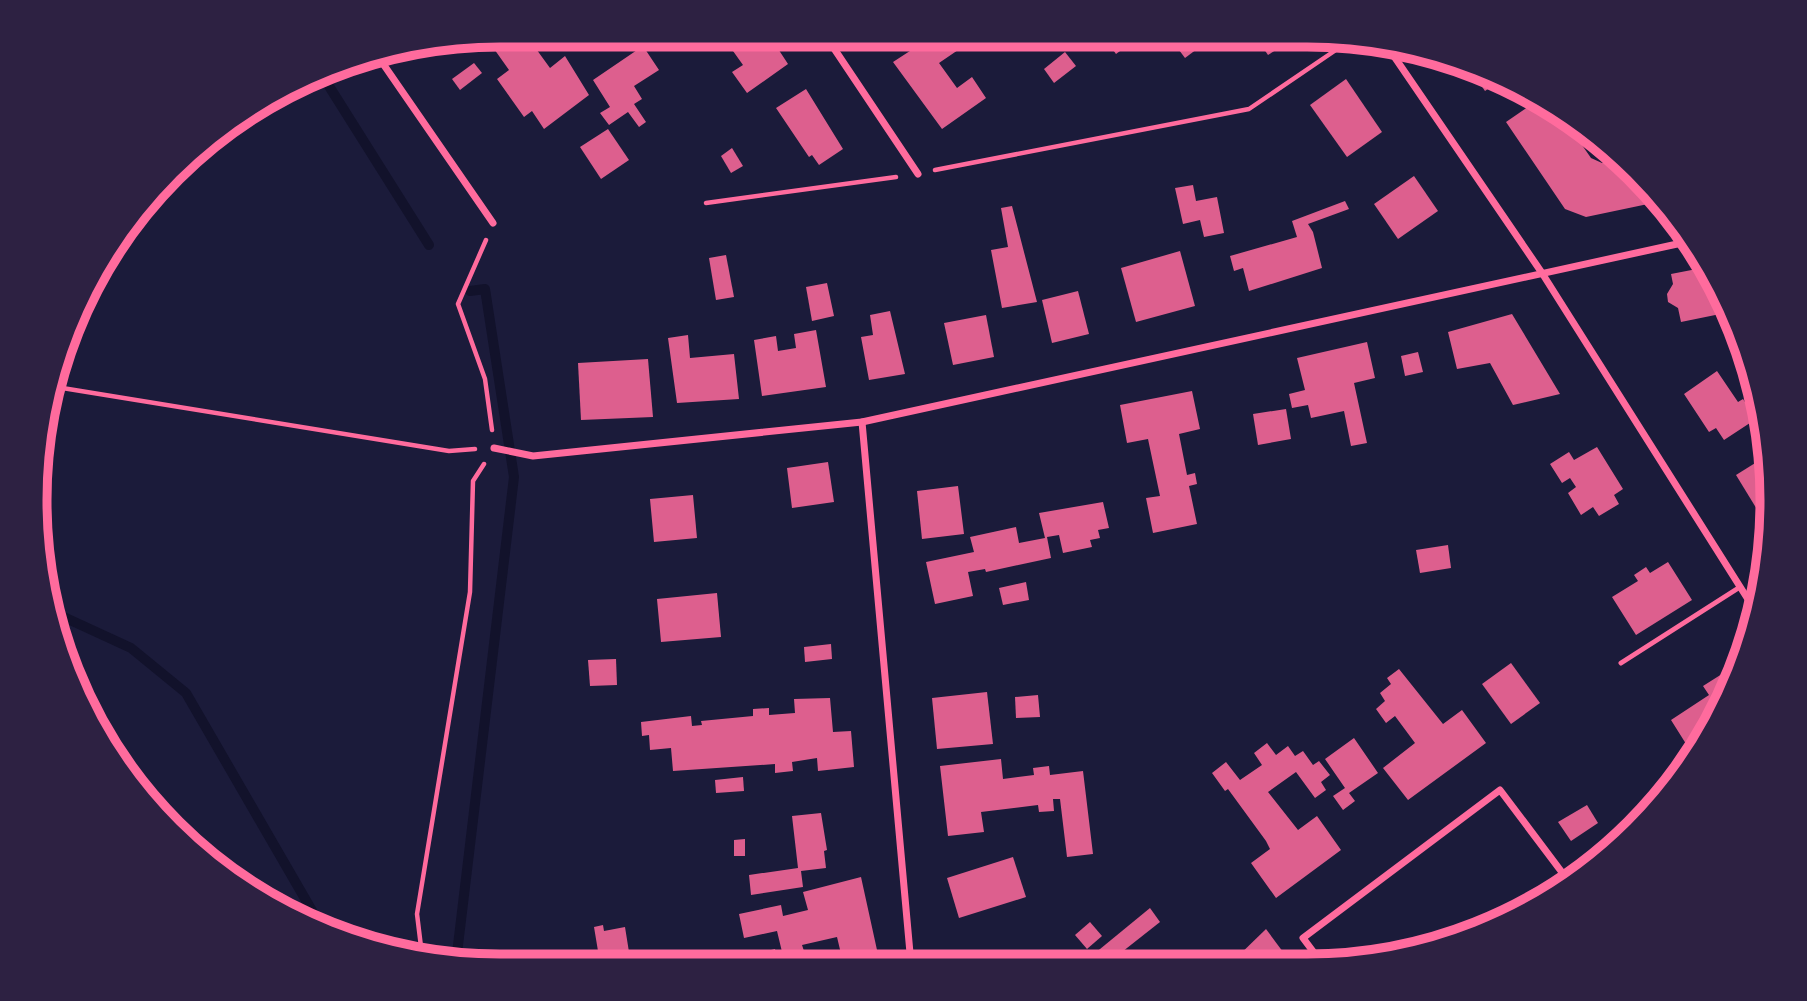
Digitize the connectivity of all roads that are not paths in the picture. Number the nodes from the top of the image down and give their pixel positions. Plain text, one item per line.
1 (833, 47) edge
2 (1394, 56) edge
3 (383, 63) edge
4 (918, 174) road end
5 (493, 223) road end
6 (1679, 243) edge
7 (1542, 274) junction
8 (862, 422) junction
9 (494, 448) road end
10 (1740, 587) junction
11 (1748, 600) edge
12 (1621, 663) dead end
13 (1563, 874) edge
14 (910, 954) edge
15 (1315, 954) edge

1 - 4 street
2 - 7 street
3 - 5 street
6 - 7 street
7 - 8 street
7 - 10 street
8 - 9 street
8 - 14 street
10 - 11 street
10 - 12 lane
13 - 15 street

